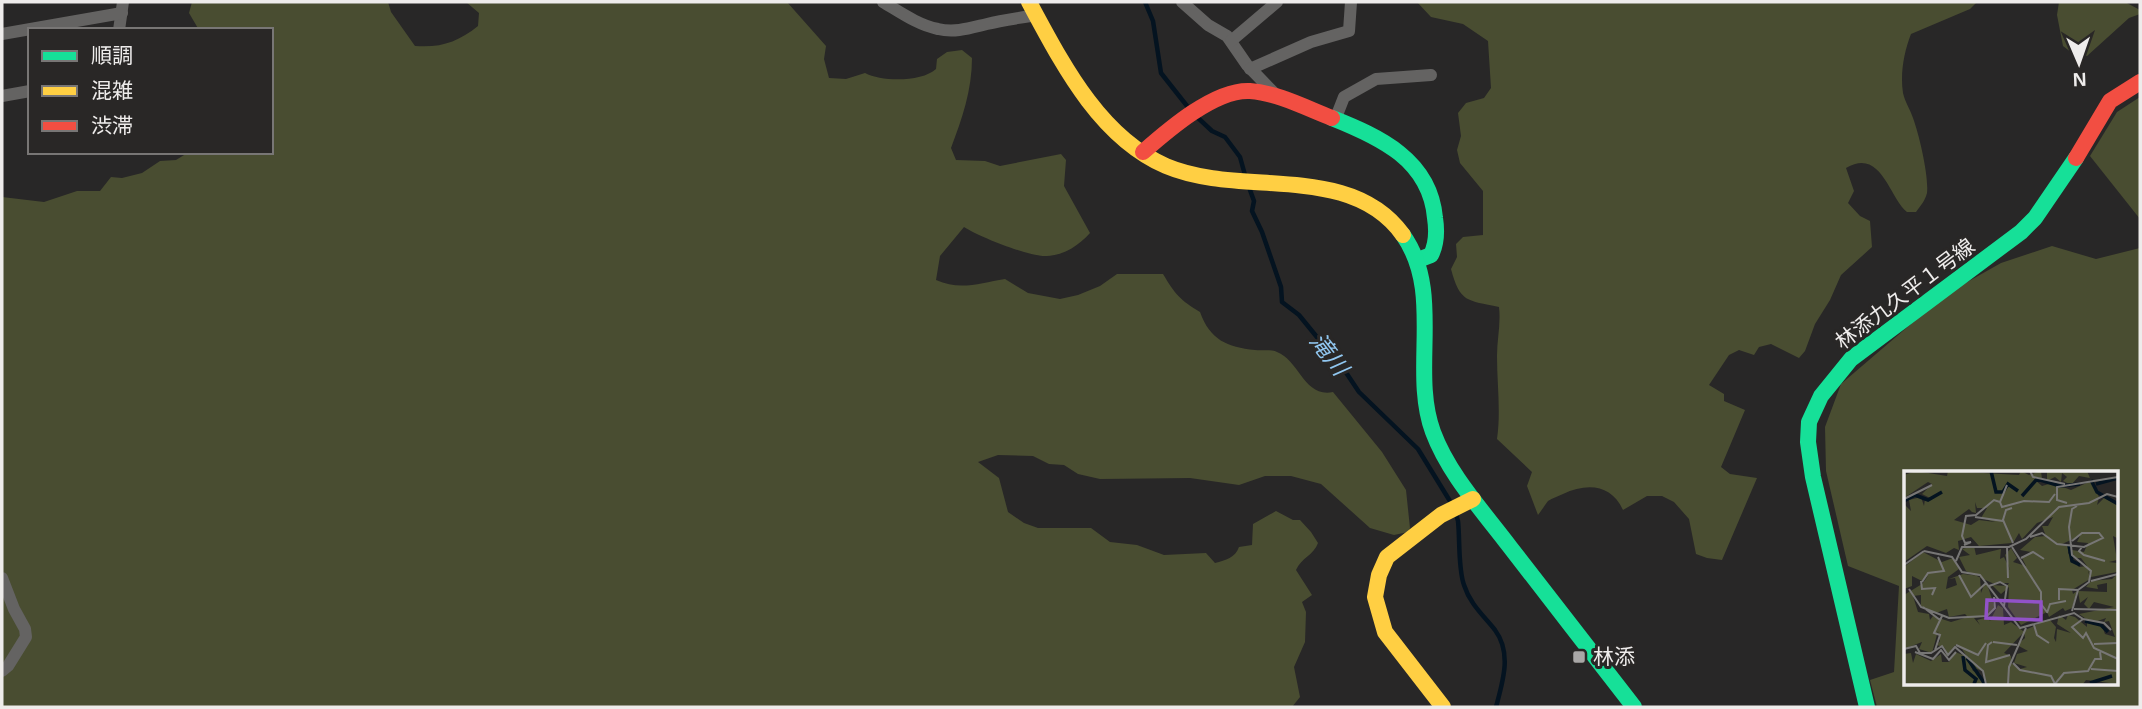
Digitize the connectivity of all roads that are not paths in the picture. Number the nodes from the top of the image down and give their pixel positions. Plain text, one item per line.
1 (883, 2) edge
2 (1182, 2) edge
3 (1277, 2) edge
4 (1351, 2) edge
5 (123, 8) edge
6 (1033, 8) edge
7 (28, 28) edge
8 (30, 28) edge
9 (119, 28) edge
10 (2, 34) edge
11 (1231, 41) junction
12 (1250, 69) junction
13 (1431, 75) dead end
14 (2140, 82) edge
15 (28, 91) edge
16 (2, 96) edge
17 (1280, 99) junction
18 (1335, 120) junction
19 (1143, 152) junction
20 (1418, 260) junction
21 (1473, 499) junction
22 (2, 578) edge
23 (2, 671) edge
24 (1629, 705) edge
25 (1443, 707) edge
26 (1867, 707) edge

1 - 6 street
2 - 11 street
3 - 11 street
4 - 12 street
5 - 8 street
5 - 9 street
6 - 19 main road
7 - 10 street
11 - 12 street
12 - 17 street
13 - 18 street
14 - 26 main road, 林添九久平１号線
15 - 16 street
17 - 18 main road
17 - 19 main road
18 - 20 main road
19 - 20 main road
20 - 21 main road
21 - 24 main road
21 - 25 main road
22 - 23 street

